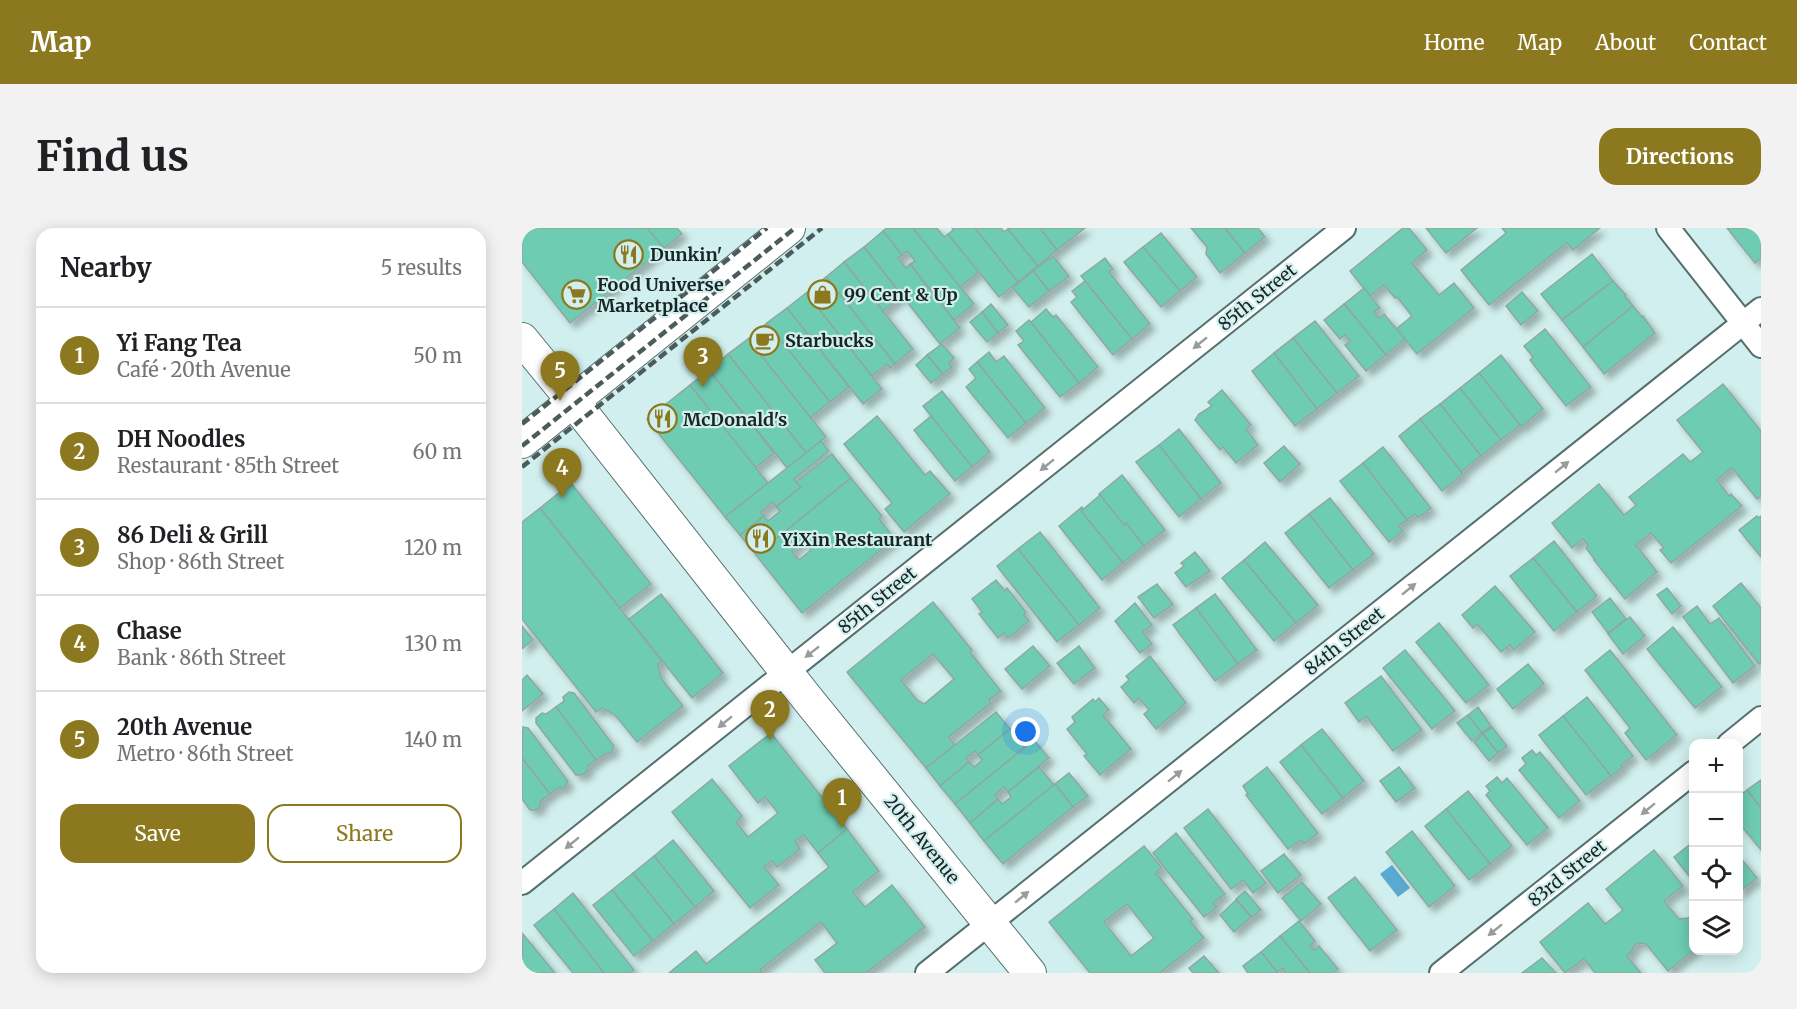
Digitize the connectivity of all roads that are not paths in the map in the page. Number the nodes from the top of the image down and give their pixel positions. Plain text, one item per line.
1 (789, 228) edge
2 (1344, 228) edge
3 (1668, 228) edge
4 (1761, 309) edge
5 (1743, 323) junction
6 (522, 339) edge
7 (1761, 346) edge
8 (573, 401) junction
9 (522, 442) edge
10 (787, 672) junction
11 (1761, 718) edge
12 (1735, 739) edge
13 (1689, 776) edge
14 (522, 883) edge
15 (990, 923) junction
16 (927, 973) edge
17 (1030, 973) edge
18 (1442, 973) edge

1 - 8 street
2 -> 10 street, 85th Street
3 - 5 street
4 - 5 street, 84th Street
5 - 7 street
15 -> 5 street, 84th Street
6 - 8 street, 20th Avenue
8 - 9 street
8 - 10 street, 20th Avenue
10 -> 14 street, 85th Street
10 - 15 street, 20th Avenue
11 - 12 street
13 -> 18 street, 83rd Street
15 - 16 street, 84th Street
15 - 17 street, 20th Avenue

